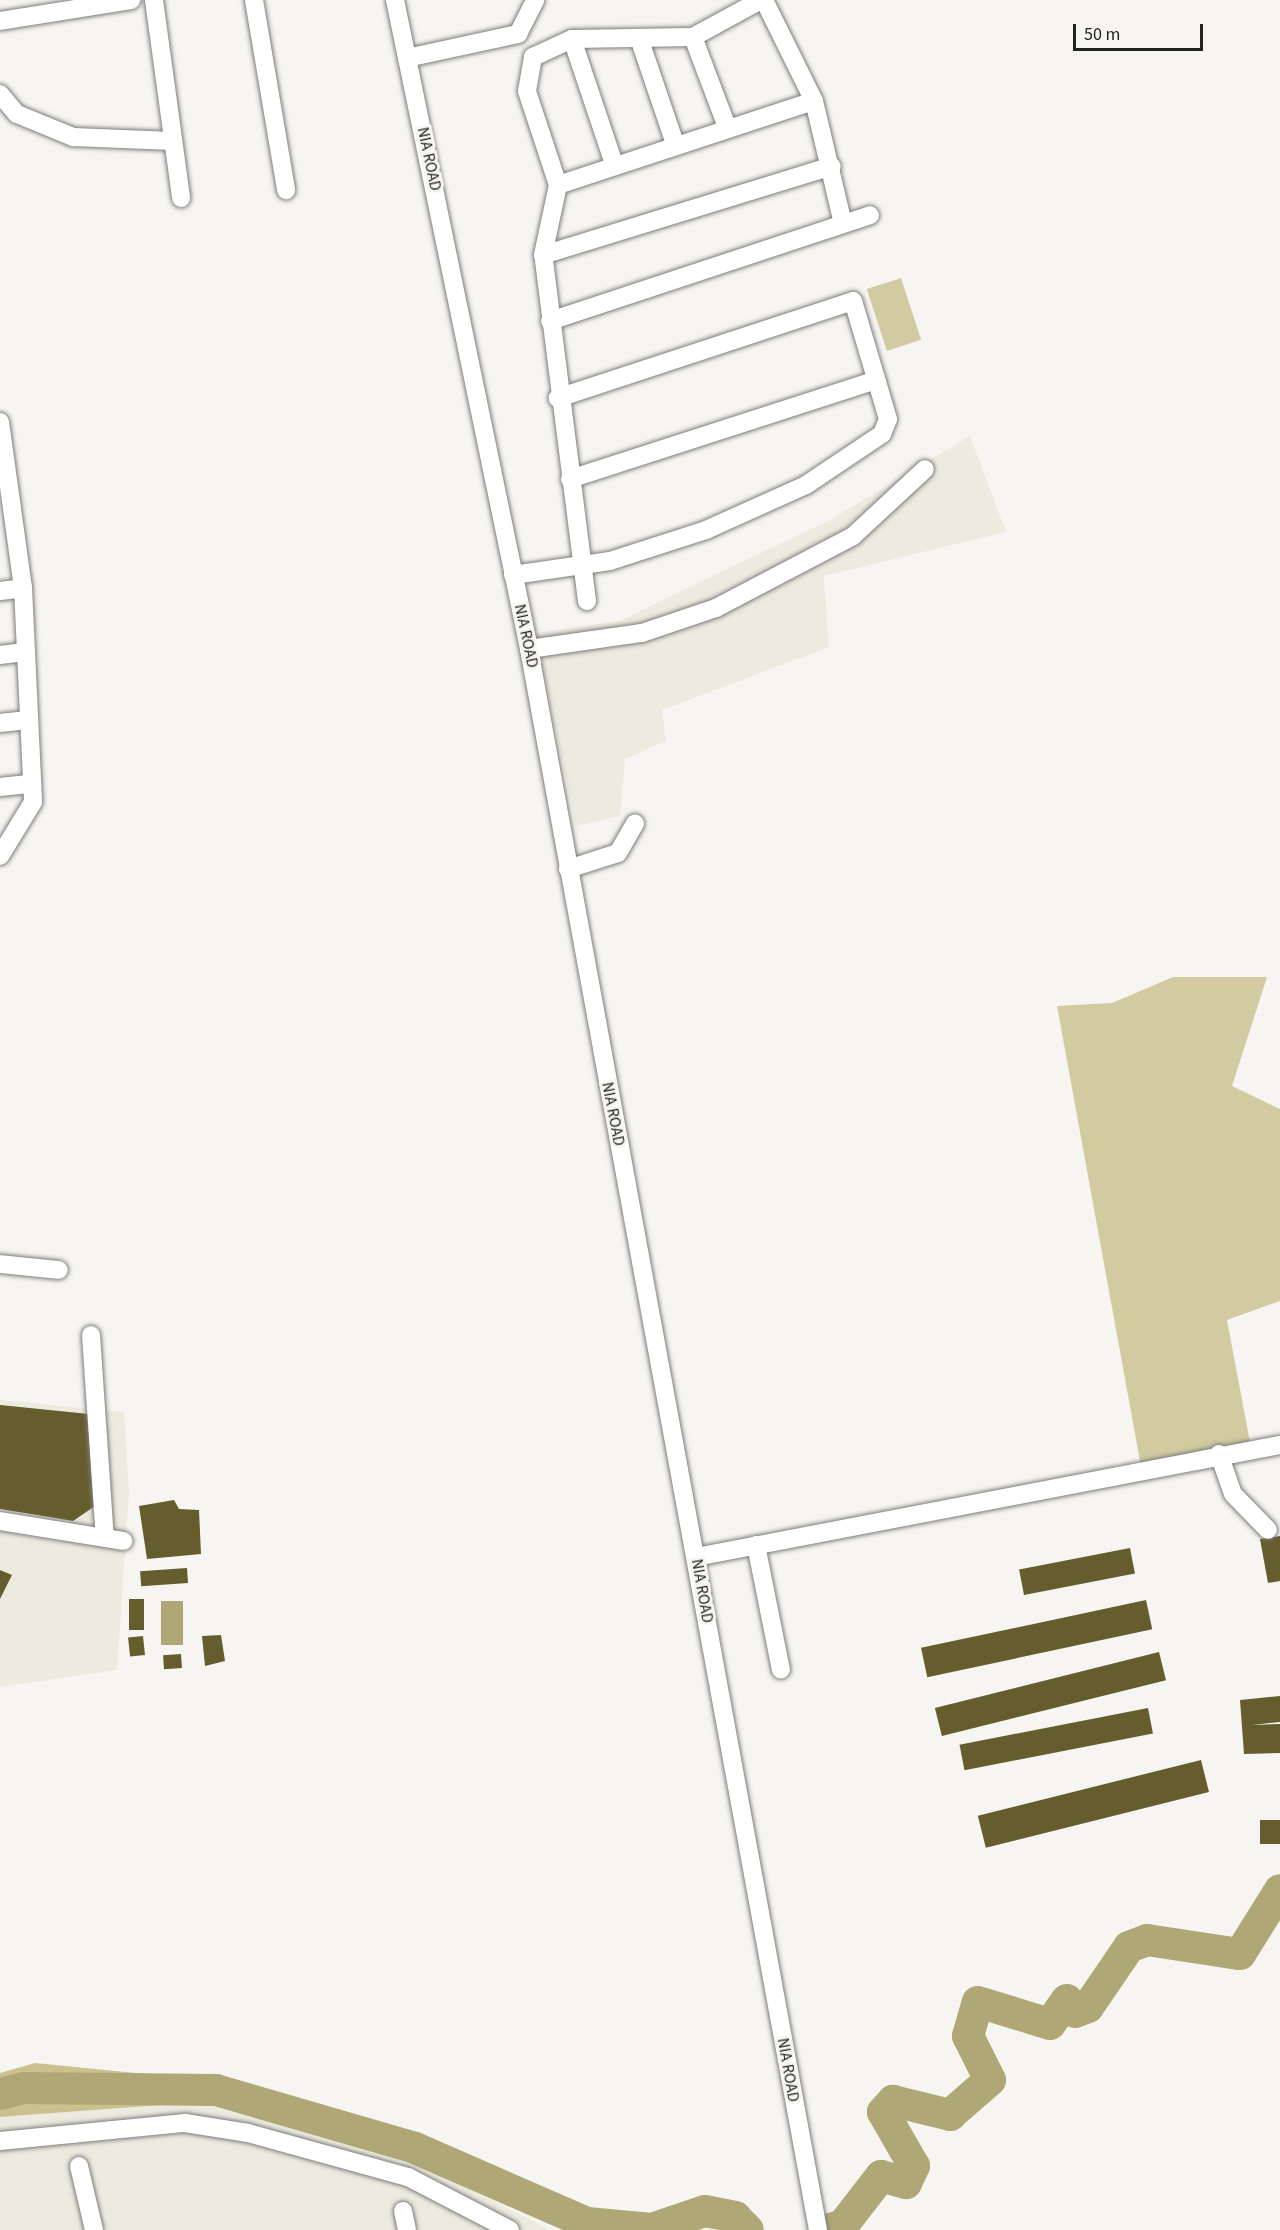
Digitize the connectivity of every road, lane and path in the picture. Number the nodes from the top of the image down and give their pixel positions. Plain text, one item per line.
1 (131, 0) edge
2 (154, 0) edge
3 (254, 0) edge
4 (395, 0) edge
5 (534, 0) edge
6 (763, 0) edge
7 (0, 21) edge
8 (693, 37) junction
9 (639, 38) junction
10 (572, 39) junction
11 (407, 58) junction
12 (0, 94) edge
13 (814, 101) junction
14 (728, 127) junction
15 (173, 141) junction
16 (675, 144) junction
17 (614, 164) junction
18 (832, 166) junction
19 (558, 185) junction
20 (286, 190) dead end
21 (181, 198) dead end
22 (870, 215) dead end
23 (843, 224) junction
24 (543, 255) junction
25 (550, 321) junction
26 (876, 380) junction
27 (558, 398) junction
28 (0, 422) edge
29 (2, 451) edge
30 (925, 469) dead end
31 (570, 479) junction
32 (7, 527) edge
33 (581, 566) junction
34 (513, 575) junction
35 (23, 588) junction
36 (0, 591) edge
37 (586, 601) dead end
38 (530, 649) junction
39 (25, 652) junction
40 (0, 656) edge
41 (28, 720) junction
42 (0, 723) edge
43 (31, 784) junction
44 (0, 787) edge
45 (634, 824) dead end
46 (0, 856) edge
47 (568, 868) junction
48 (0, 1264) edge
49 (59, 1270) dead end
50 (92, 1335) dead end
51 (1280, 1445) edge
52 (1219, 1454) junction
53 (0, 1521) edge
54 (1268, 1530) dead end
55 (756, 1545) junction
56 (696, 1557) junction
57 (781, 1670) dead end
58 (0, 2141) edge
59 (78, 2166) dead end
60 (403, 2211) dead end
61 (94, 2230) edge
62 (407, 2230) edge
63 (510, 2230) edge
64 (818, 2230) edge

1 - 7 street
2 - 15 street
3 - 20 street
4 - 11 street, NIA ROAD
5 - 11 street
6 - 8 street
6 - 13 street
8 - 9 street
8 - 14 street
9 - 10 street
9 - 16 street
10 - 17 street
10 - 19 street
11 - 34 street, NIA ROAD
12 - 15 street
13 - 14 street
13 - 18 street
14 - 16 street
15 - 21 street
16 - 17 street
17 - 19 street
18 - 23 street
18 - 24 street
19 - 24 street
22 - 23 street
23 - 25 street
24 - 25 street
25 - 27 street
26 - 27 street
26 - 31 street
26 - 33 street
27 - 31 street
28 - 29 street
29 - 32 street
30 - 38 street
31 - 33 street
32 - 35 street
33 - 34 street
33 - 37 street
34 - 38 street, NIA ROAD
35 - 36 street
35 - 39 street
38 - 47 street, NIA ROAD
39 - 40 street
39 - 41 street
41 - 42 street
41 - 43 street
43 - 44 street
43 - 46 street
45 - 47 street
47 - 56 street, NIA ROAD
48 - 49 street
50 - 53 street
51 - 52 street
52 - 54 street
52 - 55 street
55 - 56 street
55 - 57 street
56 - 64 street, NIA ROAD
58 - 63 street
59 - 61 street
60 - 62 street

